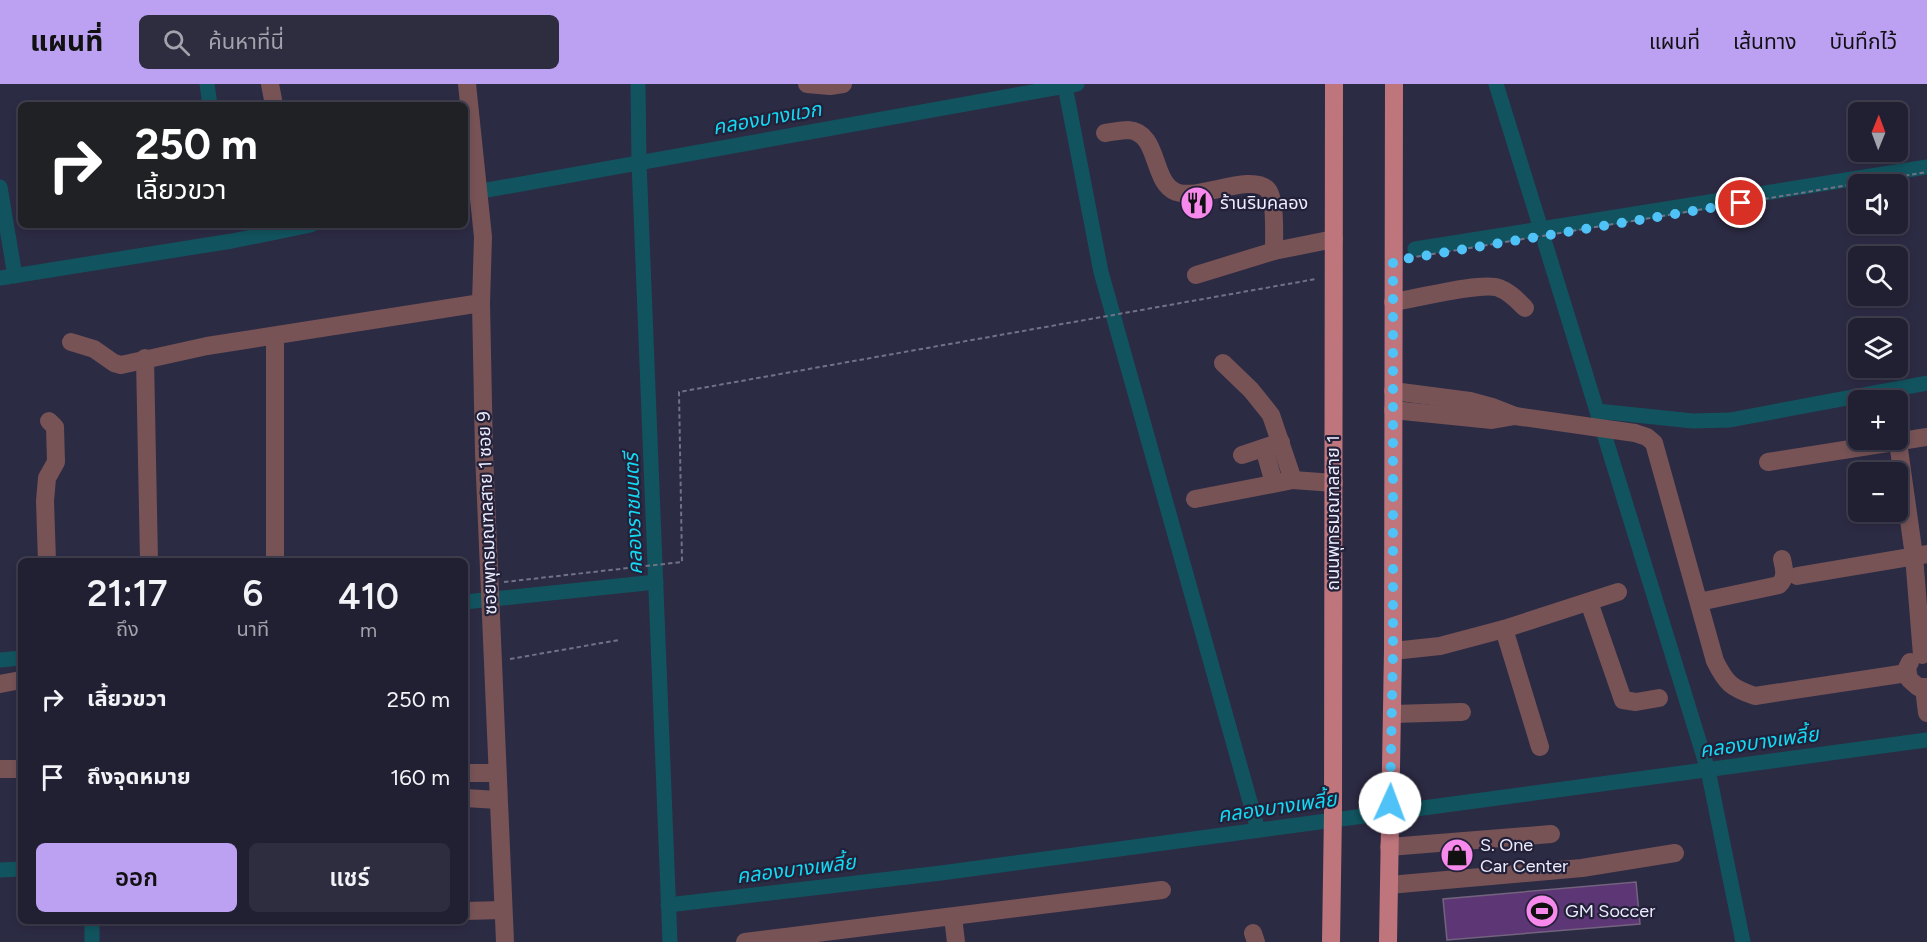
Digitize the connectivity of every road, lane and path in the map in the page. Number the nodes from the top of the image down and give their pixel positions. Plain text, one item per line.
1 (270, 84) edge
2 (467, 84) edge
3 (807, 84) edge
4 (843, 84) edge
5 (1394, 85) edge
6 (1334, 91) edge
7 (273, 102) edge
8 (1105, 133) dead end
9 (1927, 172) edge
10 (1334, 239) junction
11 (1274, 251) junction
12 (1393, 261) junction
13 (1196, 275) dead end
14 (1334, 276) junction
15 (1393, 302) junction
16 (481, 303) junction
17 (1525, 308) dead end
18 (275, 336) junction
19 (72, 342) dead end
20 (146, 358) junction
21 (1222, 363) dead end
22 (1393, 401) junction
23 (49, 421) dead end
24 (1927, 437) edge
25 (1908, 440) edge
26 (1281, 442) junction
27 (1264, 448) junction
28 (1848, 450) edge
29 (1900, 450) edge
30 (1242, 455) dead end
31 (1768, 462) dead end
32 (1293, 480) junction
33 (1274, 483) junction
34 (1334, 483) junction
35 (1194, 499) dead end
36 (1921, 555) edge
37 (47, 558) edge
38 (149, 558) edge
39 (275, 558) edge
40 (1782, 559) dead end
41 (1797, 576) dead end
42 (489, 584) junction
43 (1618, 592) dead end
44 (1589, 602) junction
45 (1699, 602) junction
46 (1504, 629) junction
47 (619, 640) dead end
48 (1393, 651) junction
49 (1924, 655) edge
50 (492, 662) junction
51 (1906, 673) junction
52 (18, 681) edge
53 (0, 684) edge
54 (1926, 687) edge
55 (1659, 698) dead end
56 (1462, 712) dead end
57 (1927, 713) edge
58 (1393, 714) junction
59 (1540, 747) dead end
60 (468, 773) edge
61 (496, 773) junction
62 (468, 798) edge
63 (498, 800) junction
64 (1551, 834) dead end
65 (1389, 847) junction
66 (1676, 853) dead end
67 (1604, 876) dead end
68 (1389, 889) junction
69 (1162, 890) dead end
70 (503, 910) junction
71 (468, 911) edge
72 (953, 917) junction
73 (1388, 940) edge
74 (1331, 941) edge
75 (505, 942) edge
76 (745, 942) edge
77 (956, 942) edge

1 - 7 street
2 - 16 street, ซอยพุทธมณฑลสาย 1 ซอย 9
3 - 4 street
5 - 12 main road
6 - 10 main road, ถนนพุทธมณฑลสาย 1
8 - 11 street
9 - 12 path
10 - 11 street
10 - 14 main road, ถนนพุทธมณฑลสาย 1
11 - 13 street
12 - 15 main road
14 - 34 main road, ถนนพุทธมณฑลสาย 1
14 - 42 path
15 - 17 street
15 - 22 main road
16 - 18 street
16 - 42 street, ซอยพุทธมณฑลสาย 1 ซอย 9
18 - 20 street
18 - 39 street
19 - 20 street
20 - 38 street
21 - 26 street
22 - 45 street
22 - 48 main road
23 - 37 street
24 - 25 street
26 - 27 street
26 - 32 street
27 - 30 street
27 - 33 street
28 - 31 street
29 - 36 street
32 - 33 street
32 - 34 street
33 - 35 street
34 - 74 main road, ถนนพุทธมณฑลสาย 1
36 - 41 street
36 - 49 street
40 - 45 street
42 - 50 street, ซอยพุทธมณฑลสาย 1 ซอย 9
43 - 44 street
44 - 46 street
44 - 55 street
45 - 51 street
46 - 48 street
46 - 59 street
47 - 50 path
48 - 58 main road
49 - 51 street
50 - 61 street, ซอยพุทธมณฑลสาย 1 ซอย 9
51 - 54 street
52 - 53 street
54 - 57 street
56 - 58 street
58 - 65 main road
60 - 61 street
61 - 63 street, ซอยพุทธมณฑลสาย 1 ซอย 9
62 - 63 street
63 - 70 street, ซอยพุทธมณฑลสาย 1 ซอย 9
64 - 65 street
65 - 68 main road
66 - 68 street
67 - 68 street
68 - 73 main road
69 - 72 street
70 - 71 street
70 - 75 street, ซอยพุทธมณฑลสาย 1 ซอย 9
72 - 76 street
72 - 77 street

